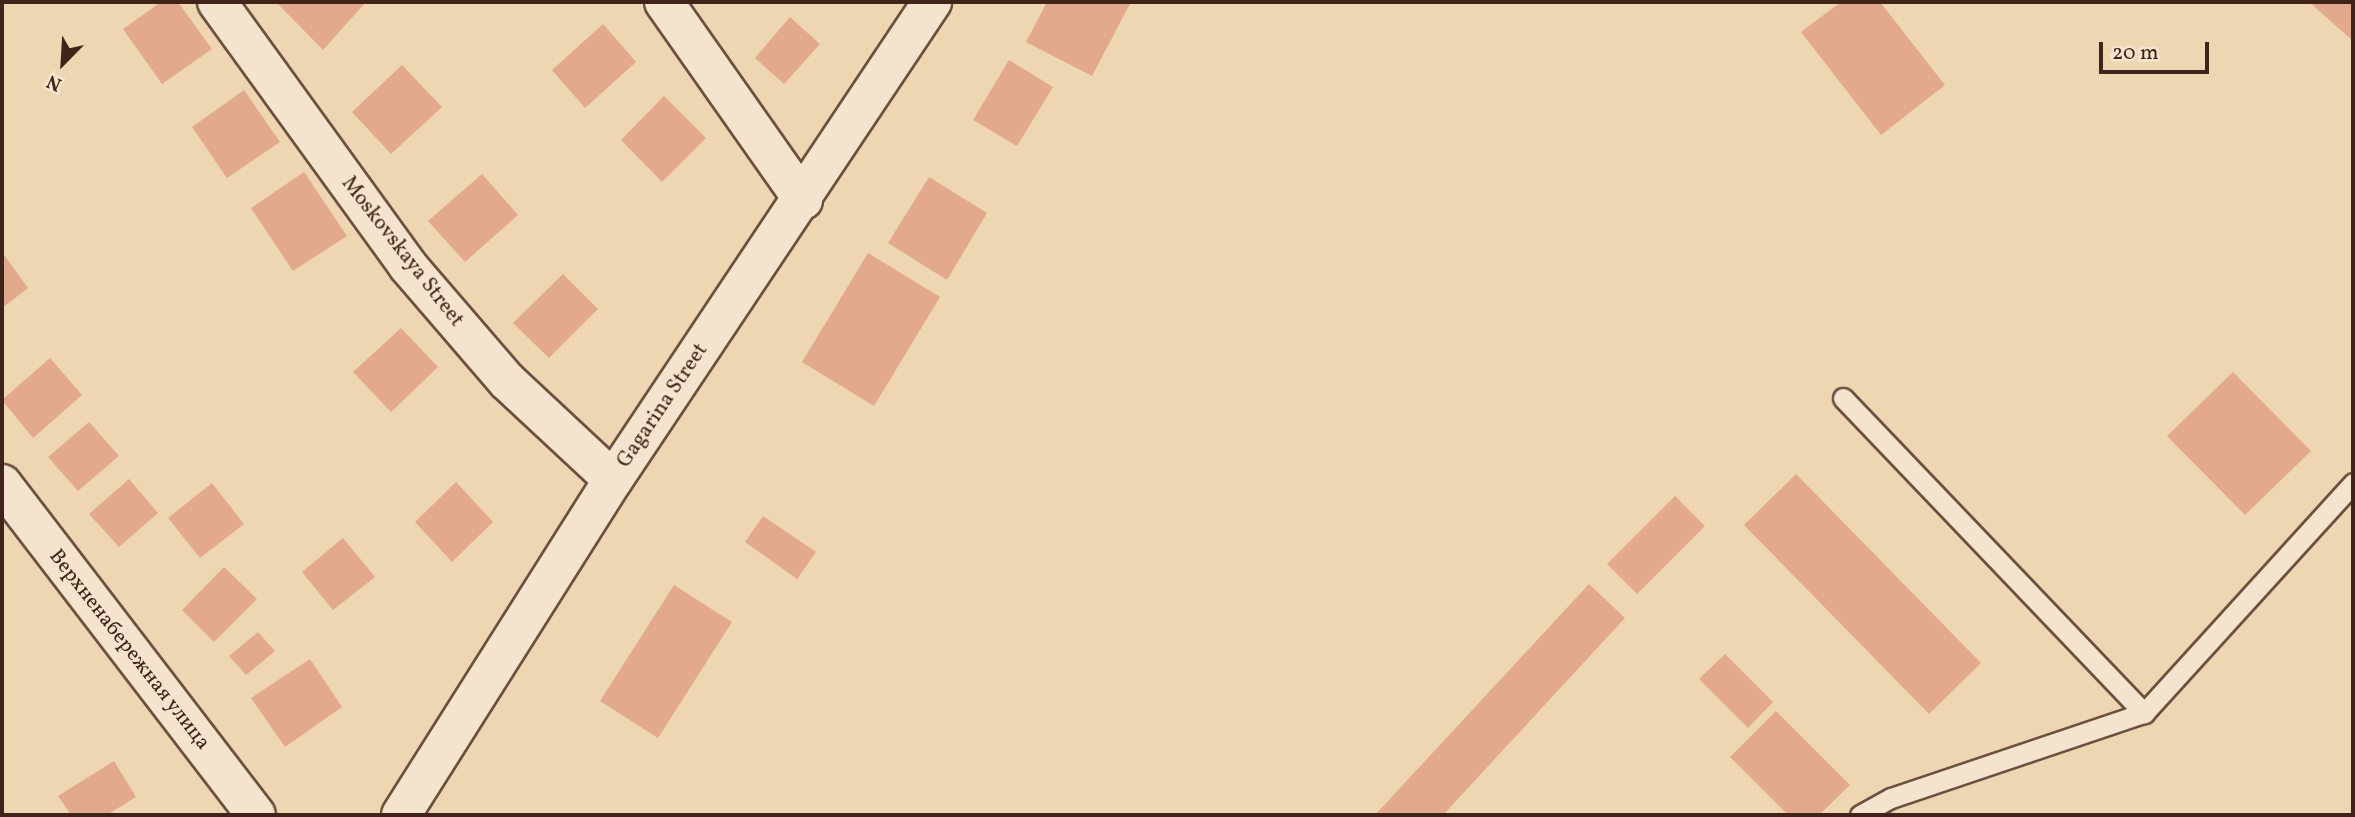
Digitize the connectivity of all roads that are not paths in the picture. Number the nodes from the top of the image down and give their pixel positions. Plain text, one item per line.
1 (217, 2) edge
2 (664, 2) edge
3 (932, 2) edge
4 (803, 200) junction
5 (1843, 398) dead end
6 (613, 480) junction
7 (2353, 483) edge
8 (2, 484) edge
9 (2144, 713) junction
10 (256, 815) edge
11 (401, 815) edge
12 (1860, 815) edge

1 - 6 street, Moskovskaya Street
2 - 4 street
3 - 4 street, Gagarina Street
4 - 6 street, Gagarina Street
5 - 9 lane
6 - 11 street, Gagarina Street
7 - 9 lane
8 - 10 street, Верхненабережная улица
9 - 12 lane

